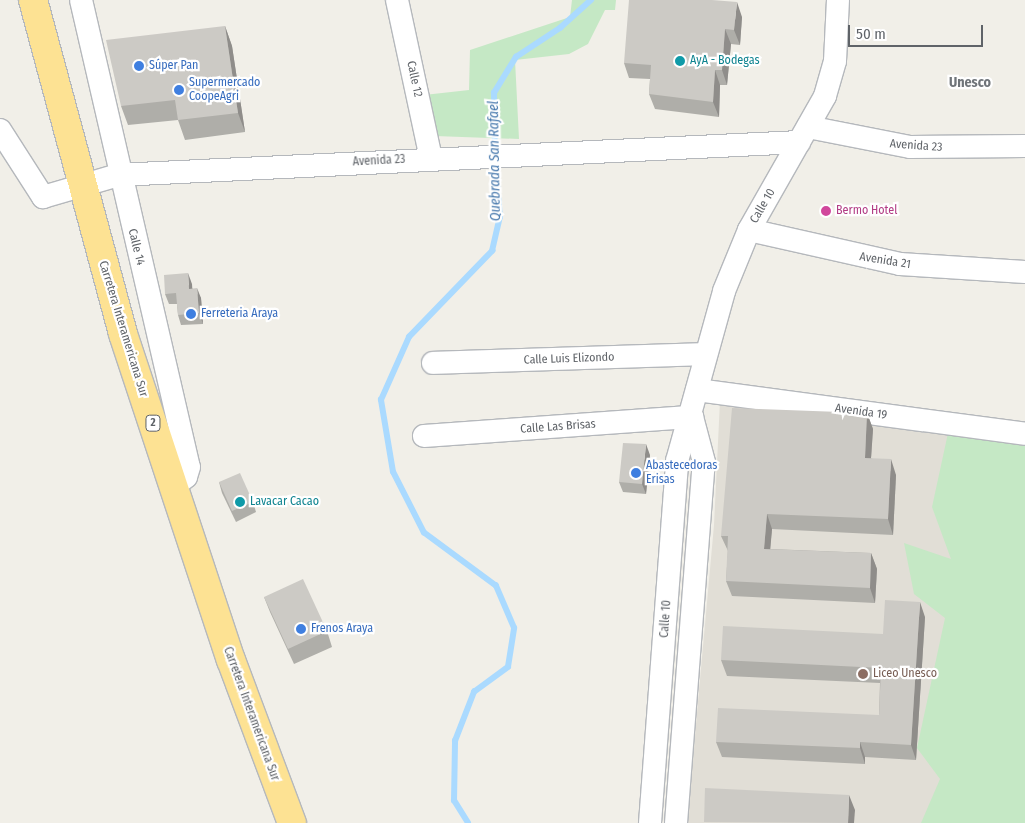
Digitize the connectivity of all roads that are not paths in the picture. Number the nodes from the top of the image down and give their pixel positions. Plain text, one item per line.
1 (33, 0) edge
2 (81, 0) edge
3 (397, 0) edge
4 (838, 0) edge
5 (0, 130) edge
6 (804, 134) junction
7 (1025, 146) edge
8 (431, 158) junction
9 (118, 175) junction
10 (80, 185) junction
11 (749, 230) junction
12 (1025, 272) edge
13 (704, 354) junction
14 (433, 363) dead end
15 (697, 390) junction
16 (692, 417) junction
17 (1025, 434) edge
18 (424, 436) dead end
19 (174, 486) junction
20 (292, 823) edge
21 (650, 823) edge
22 (676, 823) edge

1 - 10 highway, Carretera Interamericana Sur / 2
2 - 9 street, Calle 14
3 - 8 street, Calle 12
4 - 6 street, Calle 10
5 - 10 street, Avenida 23
6 - 7 street, Avenida 23
6 - 8 street, Avenida 23
6 - 11 street, Calle 10
8 - 9 street, Avenida 23
9 - 10 street, Avenida 23
9 - 19 street, Calle 14
10 - 19 highway, Carretera Interamericana Sur / 2
11 - 12 street, Avenida 21
11 - 13 street, Calle 10
13 - 14 street, Calle Luis Elizondo
13 - 15 street, Calle 10
15 - 16 street, Calle 10
15 - 17 street, Avenida 19
16 - 18 street, Calle Las Brisas
16 - 21 street, Calle 10
16 - 22 street, Calle 10
19 - 20 highway, Carretera Interamericana Sur / 2

